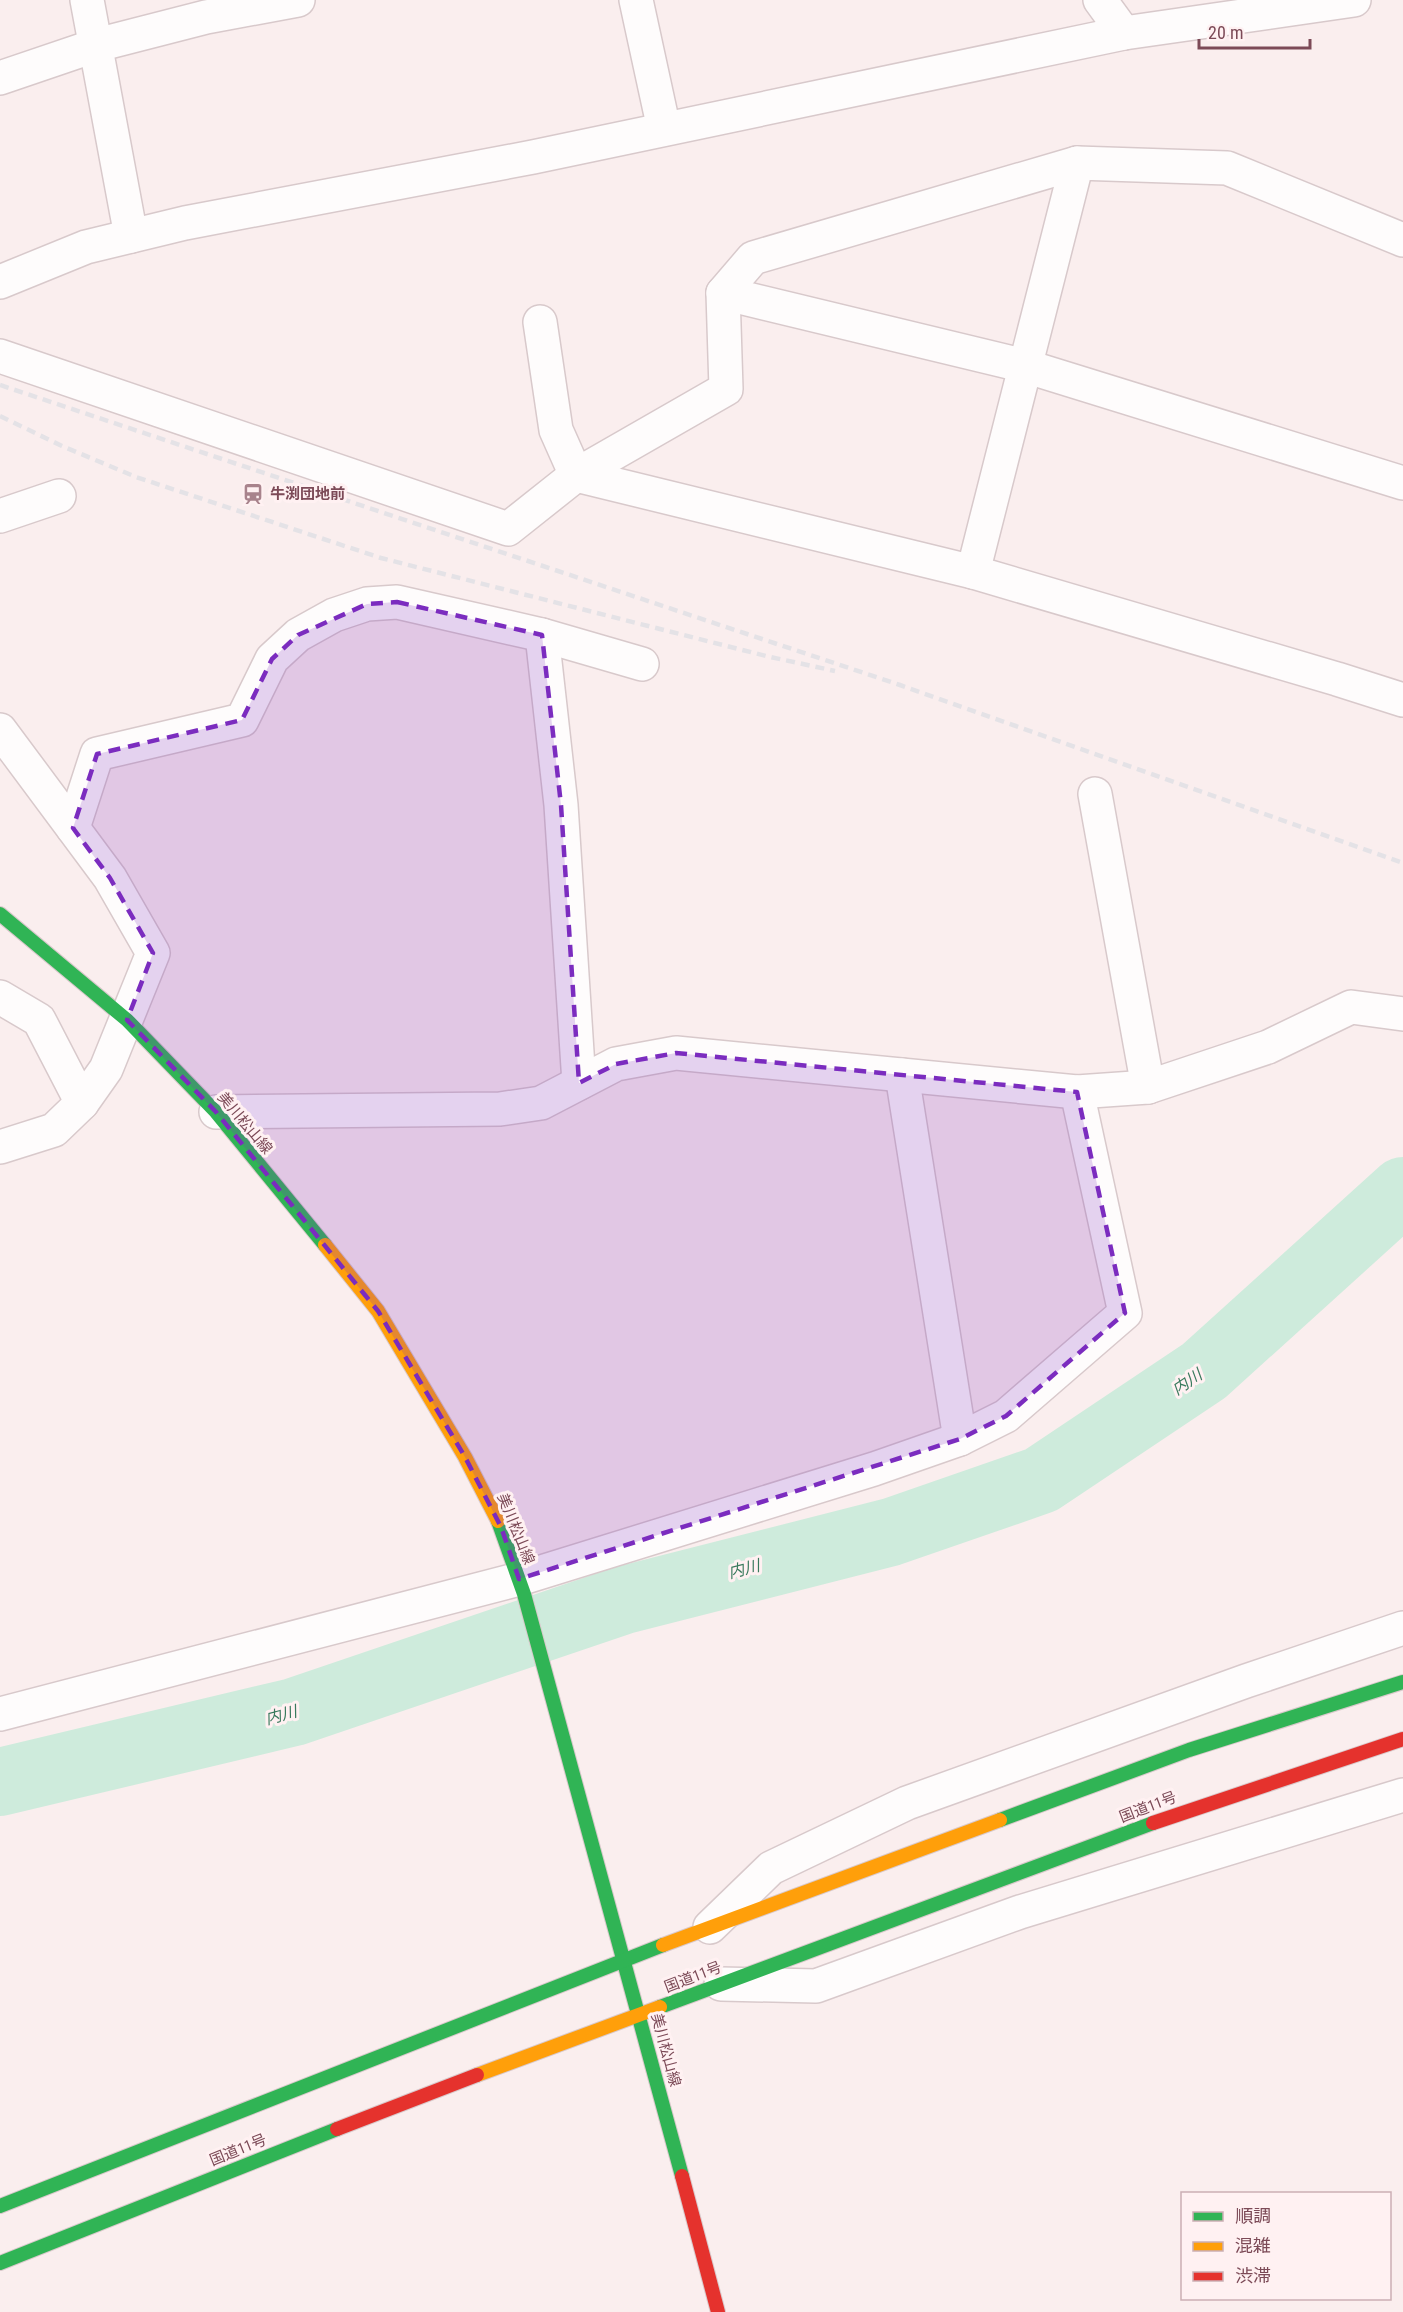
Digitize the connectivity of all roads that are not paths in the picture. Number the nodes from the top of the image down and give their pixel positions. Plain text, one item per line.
1 (87, 0) edge
2 (298, 0) edge
3 (636, 0) edge
4 (1100, 0) edge
5 (1354, 0) edge
6 (1124, 33) junction
7 (97, 45) junction
8 (0, 78) edge
9 (664, 129) junction
10 (1077, 163) junction
11 (130, 236) junction
12 (1403, 240) edge
13 (0, 282) edge
14 (723, 292) junction
15 (540, 322) dead end
16 (0, 356) edge
17 (1025, 366) junction
18 (576, 475) junction
19 (1403, 483) edge
20 (59, 496) dead end
21 (0, 516) edge
22 (973, 572) junction
23 (542, 635) junction
24 (642, 664) dead end
25 (1403, 700) edge
26 (0, 730) edge
27 (1095, 794) dead end
28 (73, 828) junction
29 (0, 914) edge
30 (0, 997) edge
31 (1403, 1014) edge
32 (127, 1020) junction
33 (902, 1075) junction
34 (579, 1083) junction
35 (1148, 1087) junction
36 (1077, 1092) junction
37 (82, 1103) junction
38 (216, 1112) junction
39 (0, 1146) edge
40 (960, 1439) junction
41 (521, 1587) junction
42 (1403, 1628) edge
43 (1403, 1682) edge
44 (0, 1714) edge
45 (1403, 1739) edge
46 (1403, 1795) edge
47 (710, 1927) junction
48 (624, 1959) junction
49 (721, 1984) junction
50 (639, 2015) junction
51 (0, 2206) edge
52 (0, 2263) edge
53 (718, 2312) edge

1 - 7 street
2 - 7 street
3 - 9 street
4 - 6 street
5 - 6 street
6 - 9 street
7 - 8 street
7 - 11 street
9 - 11 street
10 - 12 street
10 - 14 street
10 - 17 street
11 - 13 street
14 - 17 street
14 - 18 street
15 - 18 street
16 - 18 street
17 - 19 street
17 - 22 street
18 - 22 street
20 - 21 street
22 - 25 street
23 - 24 street
23 - 28 street
23 - 34 street
26 - 28 street
27 - 35 street
28 - 32 street
29 - 32 main road, 美川松山線
30 - 37 street
31 - 35 street
32 - 37 street
32 - 38 main road, 美川松山線
33 - 34 street
33 - 36 street
33 - 40 street
34 - 38 street
35 - 36 street
36 - 40 street
37 - 39 street
38 - 41 main road, 美川松山線
40 - 41 street
41 - 44 street
41 - 48 main road, 美川松山線
42 - 47 street
43 - 47 main road
45 - 49 main road, 国道11号
46 - 49 street
47 - 48 main road
48 - 50 main road, 美川松山線
48 - 51 main road
49 - 50 main road, 国道11号
50 - 52 main road, 国道11号
50 - 53 main road, 美川松山線

